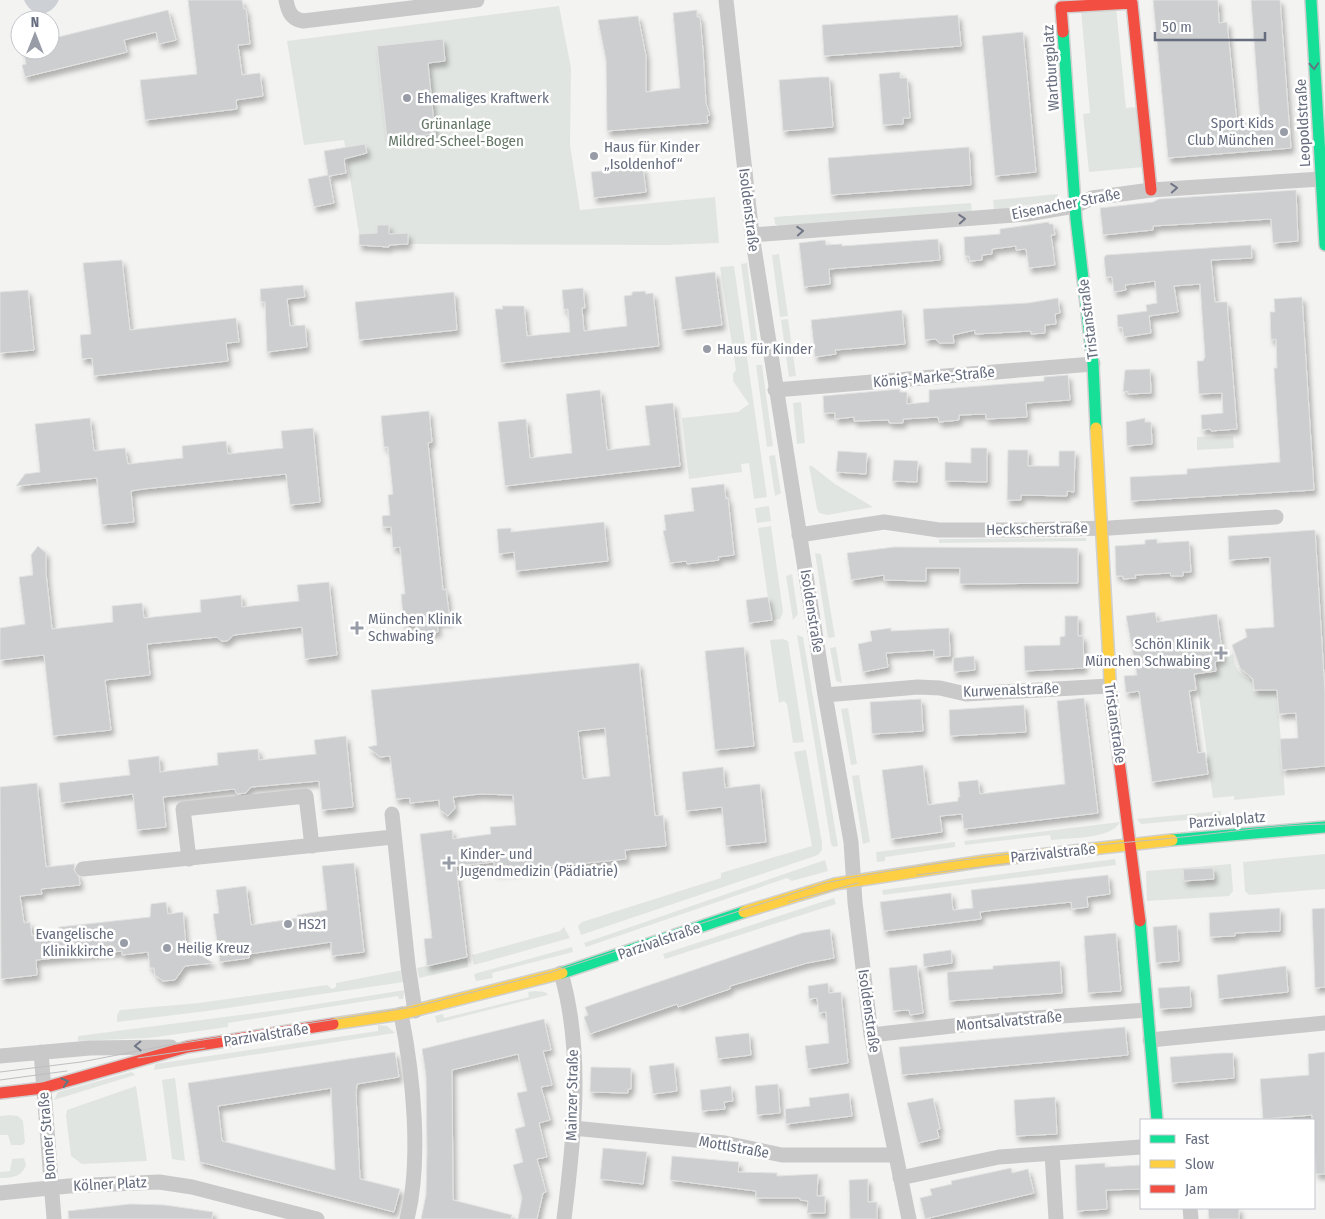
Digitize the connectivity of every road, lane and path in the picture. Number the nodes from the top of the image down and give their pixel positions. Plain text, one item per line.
1 (286, 0) edge
2 (477, 0) edge
3 (726, 0) edge
4 (1311, 0) edge
5 (1321, 179) junction
6 (1151, 190) junction
7 (1075, 206) junction
8 (752, 235) junction
9 (1325, 245) edge
10 (1093, 364) junction
11 (775, 390) junction
12 (1276, 517) dead end
13 (1100, 528) junction
14 (800, 535) junction
15 (1109, 686) junction
16 (825, 695) junction
17 (392, 814) dead end
18 (1325, 827) edge
19 (394, 837) junction
20 (1132, 844) junction
21 (312, 846) junction
22 (189, 859) junction
23 (83, 869) dead end
24 (854, 880) junction
25 (561, 973) junction
26 (1147, 1010) junction
27 (408, 1013) junction
28 (1325, 1023) edge
29 (871, 1035) junction
30 (1150, 1040) junction
31 (187, 1047) junction
32 (40, 1052) junction
33 (0, 1056) edge
34 (44, 1088) junction
35 (0, 1093) edge
36 (1157, 1119) edge
37 (573, 1128) junction
38 (1140, 1148) edge
39 (1052, 1154) junction
40 (895, 1155) junction
41 (900, 1178) junction
42 (52, 1188) junction
43 (0, 1193) edge
44 (301, 1217) edge
45 (54, 1219) edge
46 (317, 1219) edge
47 (407, 1219) edge
48 (564, 1219) edge
49 (909, 1219) edge
50 (1056, 1219) edge

1 - 2 street
3 - 8 street, Isoldenstraße
4 -> 5 street, Leopoldstraße
6 -> 5 street, Eisenacher Straße
5 - 9 street, Leopoldstraße
6 - 7 street, Eisenacher Straße
6 - 7 street, Wartburgplatz
8 -> 7 street, Eisenacher Straße
7 - 10 street, Tristanstraße
8 - 11 street, Isoldenstraße
10 - 11 street, König-Marke-Straße
10 - 13 street, Tristanstraße
11 - 14 street, Isoldenstraße
12 - 13 street, Heckscherstraße
13 - 14 street, Heckscherstraße
13 - 15 street, Tristanstraße
14 - 16 street, Isoldenstraße
15 - 16 street, Kurwenalstraße
15 - 20 street, Tristanstraße
16 - 24 street, Isoldenstraße
17 - 19 street
18 - 20 street, Parzivalplatz
19 - 21 street
19 - 27 street
20 - 24 street, Parzivalstraße
20 - 26 street, Tristanstraße
21 - 22 street
21 - 22 street
22 - 23 street
24 - 25 street, Parzivalstraße
24 - 29 street, Isoldenstraße
25 - 27 street, Parzivalstraße
25 - 37 street, Mainzer Straße
26 - 29 street, Montsalvatstraße
26 - 30 street, Tristanstraße
27 - 31 street, Parzivalstraße
27 - 47 street
28 - 30 street
29 - 40 street, Isoldenstraße
30 - 36 street, Tristanstraße
31 -> 32 street, Parzivalstraße
34 -> 31 street, Parzivalstraße
32 - 33 street, Parzivalstraße
32 - 34 street, Bonner Straße
34 - 35 street, Parzivalstraße
34 - 42 street, Bonner Straße
37 - 40 street, Mottlstraße
37 - 48 street, Mainzer Straße
38 - 39 street
39 - 41 street
39 - 50 street
40 - 41 street, Isoldenstraße
41 - 49 street, Isoldenstraße
42 - 43 street, Kölner Platz
42 - 44 street, Kölner Platz
42 - 45 street, Bonner Straße
44 - 46 street, Kölner Platz

